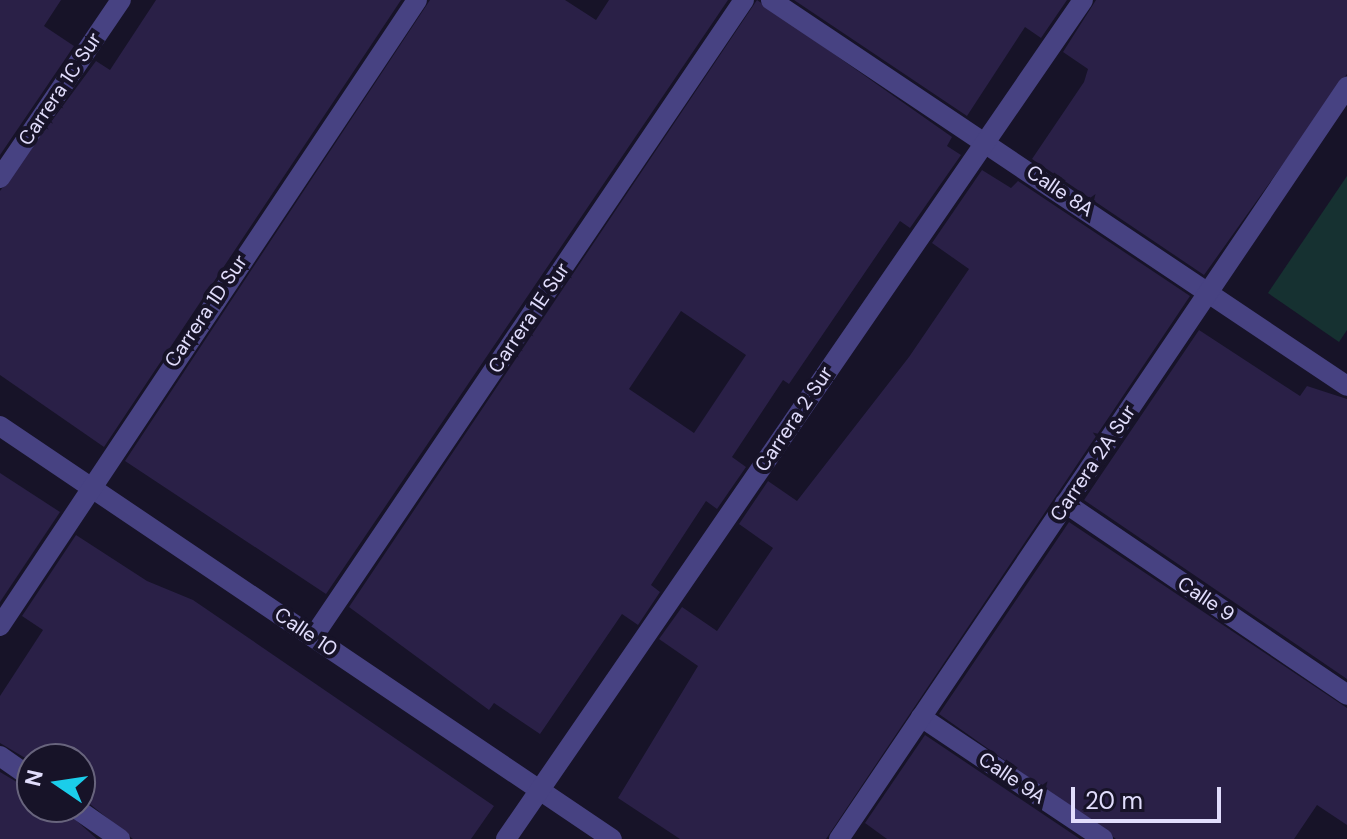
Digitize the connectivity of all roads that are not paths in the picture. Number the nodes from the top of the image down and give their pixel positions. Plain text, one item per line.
1 (121, 0) edge
2 (417, 0) edge
3 (744, 0) edge
4 (771, 0) edge
5 (1083, 0) edge
6 (1347, 87) edge
7 (986, 140) junction
8 (0, 178) edge
9 (1210, 293) junction
10 (1347, 386) edge
11 (0, 426) edge
12 (89, 485) junction
13 (1065, 503) junction
14 (0, 626) edge
15 (313, 637) junction
16 (1347, 695) edge
17 (921, 717) junction
18 (540, 790) junction
19 (96, 822) edge
20 (120, 839) edge
21 (506, 839) edge
22 (612, 839) edge
23 (839, 839) edge
24 (1103, 839) edge

1 - 8 street, Carrera 1C Sur
2 - 12 street, Carrera 1D Sur
3 - 15 street, Carrera 1E Sur
4 - 7 street, Calle 8A
5 - 7 street, Carrera 2 Sur
6 - 9 street, Carrera 2A Sur
7 - 9 street, Calle 8A
7 - 18 street, Carrera 2 Sur
9 - 10 street, Calle 8A
9 - 13 street, Carrera 2A Sur
11 - 12 street, Calle 10
12 - 14 street, Carrera 1D Sur
12 - 15 street, Calle 10
13 - 16 street, Calle 9
13 - 17 street, Carrera 2A Sur
15 - 18 street, Calle 10
17 - 23 street, Carrera 2A Sur
17 - 24 street, Calle 9A
18 - 21 street, Carrera 2 Sur
18 - 22 street, Calle 10
19 - 20 street

